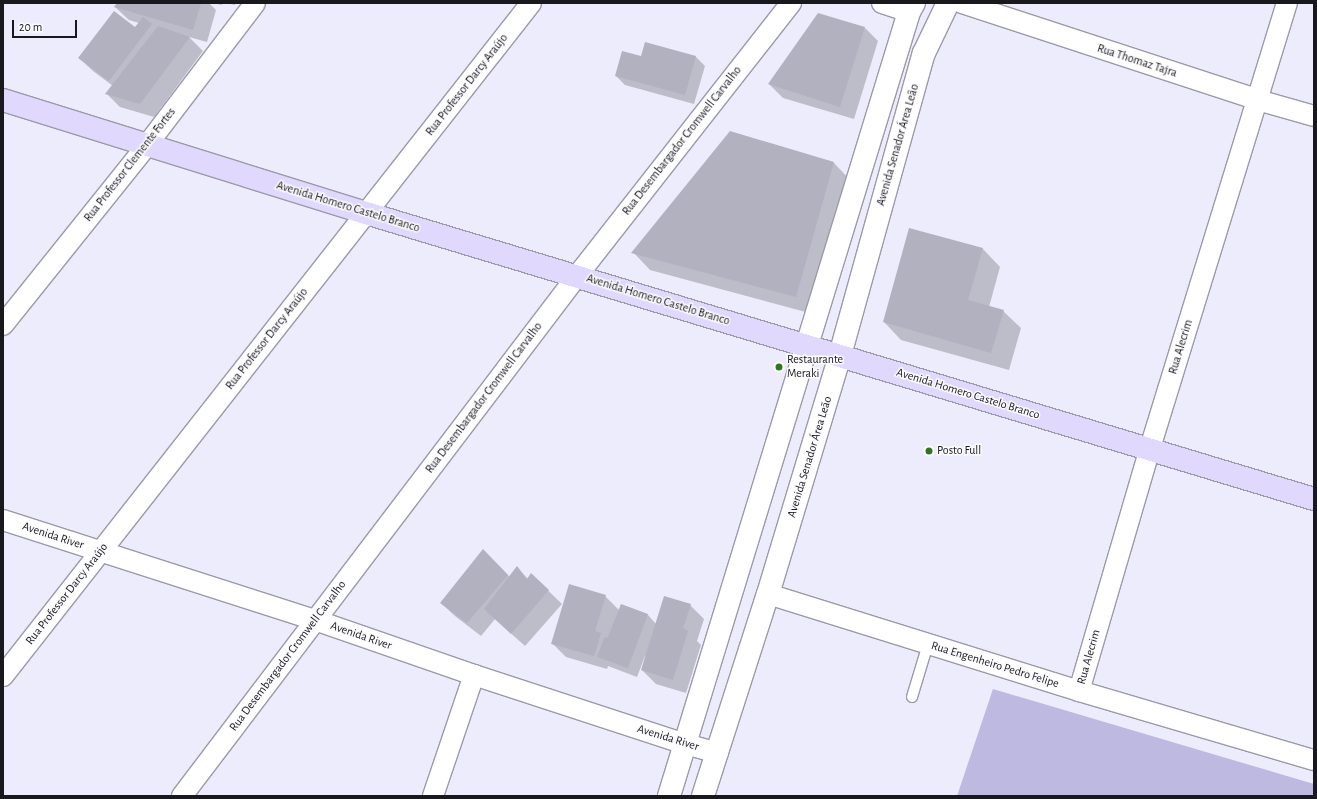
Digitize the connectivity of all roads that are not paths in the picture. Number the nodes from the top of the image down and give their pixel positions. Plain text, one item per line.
1 (255, 3) edge
2 (531, 3) edge
3 (791, 3) edge
4 (882, 3) edge
5 (948, 3) edge
6 (962, 3) edge
7 (1287, 3) edge
8 (911, 7) edge
9 (3, 100) edge
10 (1258, 100) junction
11 (1314, 116) edge
12 (146, 145) junction
13 (366, 213) junction
14 (577, 276) junction
15 (3, 325) edge
16 (807, 345) junction
17 (840, 355) junction
18 (1150, 448) junction
19 (1314, 499) edge
20 (3, 520) edge
21 (100, 551) junction
22 (768, 594) junction
23 (315, 620) junction
24 (928, 644) junction
25 (474, 675) junction
26 (3, 676) edge
27 (1079, 691) junction
28 (912, 697) dead end
29 (685, 744) junction
30 (718, 753) junction
31 (1314, 760) edge
32 (182, 796) edge
33 (433, 796) edge
34 (669, 796) edge
35 (703, 796) edge

1 - 12 street, Rua Professor Clemente Fortes
2 - 13 street, Rua Professor Darcy Araújo
3 - 14 street, Rua Desembargador Cromwell Carvalho
4 - 8 street
5 - 17 street, Avenida Senador Área Leão
6 - 10 street, Rua Thomaz Tajra
7 - 10 street, Rua Alecrim
8 - 16 street
9 - 12 main road, Avenida Homero Castelo Branco
10 - 11 street, Rua Thomaz Tajra
10 - 18 street, Rua Alecrim
12 - 13 main road, Avenida Homero Castelo Branco
12 - 15 street, Rua Professor Clemente Fortes
13 - 14 main road, Avenida Homero Castelo Branco
13 - 21 street, Rua Professor Darcy Araújo
14 - 16 main road, Avenida Homero Castelo Branco
14 - 23 street, Rua Desembargador Cromwell Carvalho
16 - 17 main road, Avenida Homero Castelo Branco
16 - 29 street
17 - 18 main road, Avenida Homero Castelo Branco
17 - 22 street, Avenida Senador Área Leão
18 - 19 main road, Avenida Homero Castelo Branco
18 - 27 street, Rua Alecrim
20 - 21 street, Avenida River
21 - 23 street, Avenida River
21 - 26 street, Rua Professor Darcy Araújo
22 - 24 street, Rua Engenheiro Pedro Felipe
22 - 30 street, Avenida Senador Área Leão
23 - 25 street, Avenida River
23 - 32 street, Rua Desembargador Cromwell Carvalho
24 - 27 street, Rua Engenheiro Pedro Felipe
24 - 28 lane
25 - 29 street, Avenida River
25 - 33 street
27 - 31 street, Rua Engenheiro Pedro Felipe
29 - 30 street, Avenida River
29 - 34 street
30 - 35 street, Avenida Senador Área Leão

